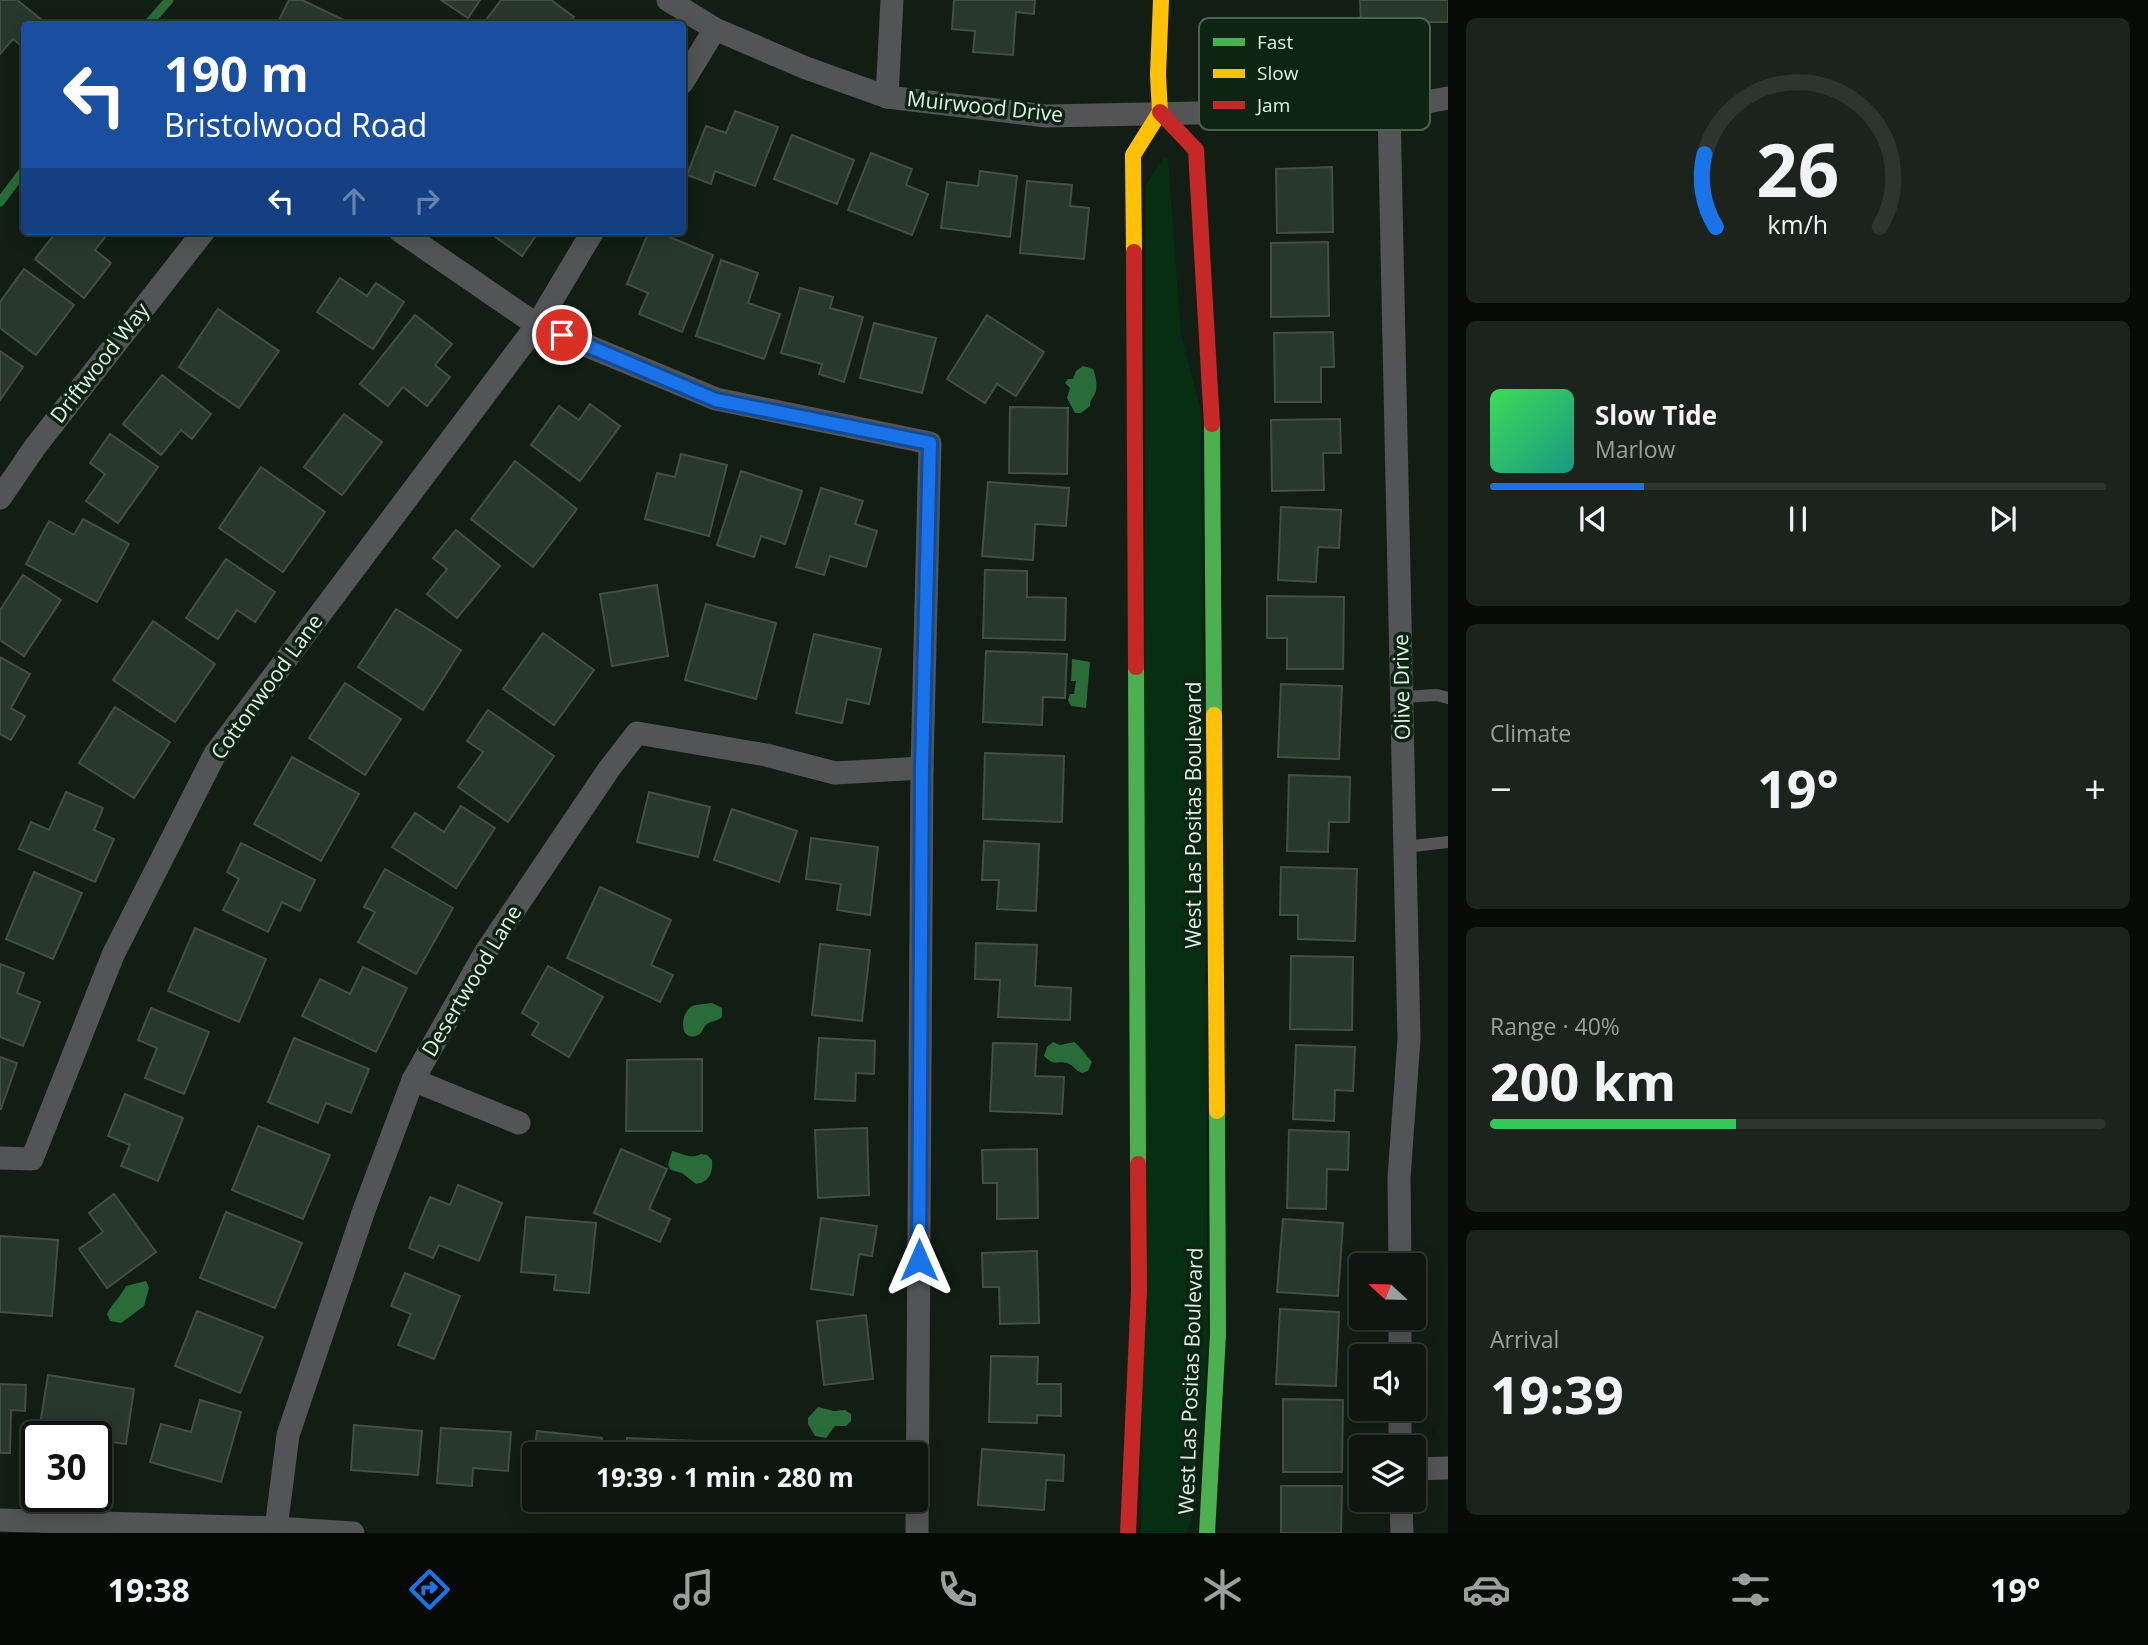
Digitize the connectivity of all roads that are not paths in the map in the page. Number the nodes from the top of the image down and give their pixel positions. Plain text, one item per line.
1 (668, 0) edge
2 (892, 0) edge
3 (1161, 0) edge
4 (715, 29) junction
5 (686, 76) edge
6 (887, 97) junction
7 (1448, 98) edge
8 (1430, 101) edge
9 (1199, 111) edge
10 (1160, 112) junction
11 (1389, 130) edge
12 (201, 235) edge
13 (406, 235) edge
14 (591, 235) edge
15 (537, 325) junction
16 (0, 498) edge
17 (1402, 697) junction
18 (1448, 698) edge
19 (922, 768) junction
20 (1448, 842) edge
21 (1405, 847) junction
22 (413, 1080) junction
23 (519, 1123) dead end
24 (0, 1158) edge
25 (1400, 1253) edge
26 (1448, 1468) edge
27 (1426, 1469) edge
28 (1401, 1512) edge
29 (0, 1520) edge
30 (276, 1528) junction
31 (353, 1533) edge
32 (917, 1533) edge
33 (1128, 1533) edge
34 (1207, 1533) edge
35 (1402, 1533) edge

1 - 4 street, Muirwood Drive
2 - 6 street
3 - 10 main road
4 - 5 street
4 - 6 street, Muirwood Drive
6 - 10 street, Muirwood Drive
7 - 8 street, Muirwood Drive
9 - 10 street, Muirwood Drive
10 - 33 main road
10 - 34 main road, West Las Positas Boulevard
11 - 17 street, Olive Drive
12 - 16 street, Driftwood Way
13 - 15 street
14 - 15 street, Cottonwood Lane
15 - 19 street
15 - 24 street, Cottonwood Lane
17 - 18 lane
17 - 21 street, Olive Drive
19 - 22 street, Desertwood Lane
19 - 32 street
20 - 21 lane
21 - 25 street, Olive Drive
22 - 23 street
22 - 30 street, Desertwood Lane
26 - 27 street
28 - 35 street
29 - 30 street
30 - 31 street

